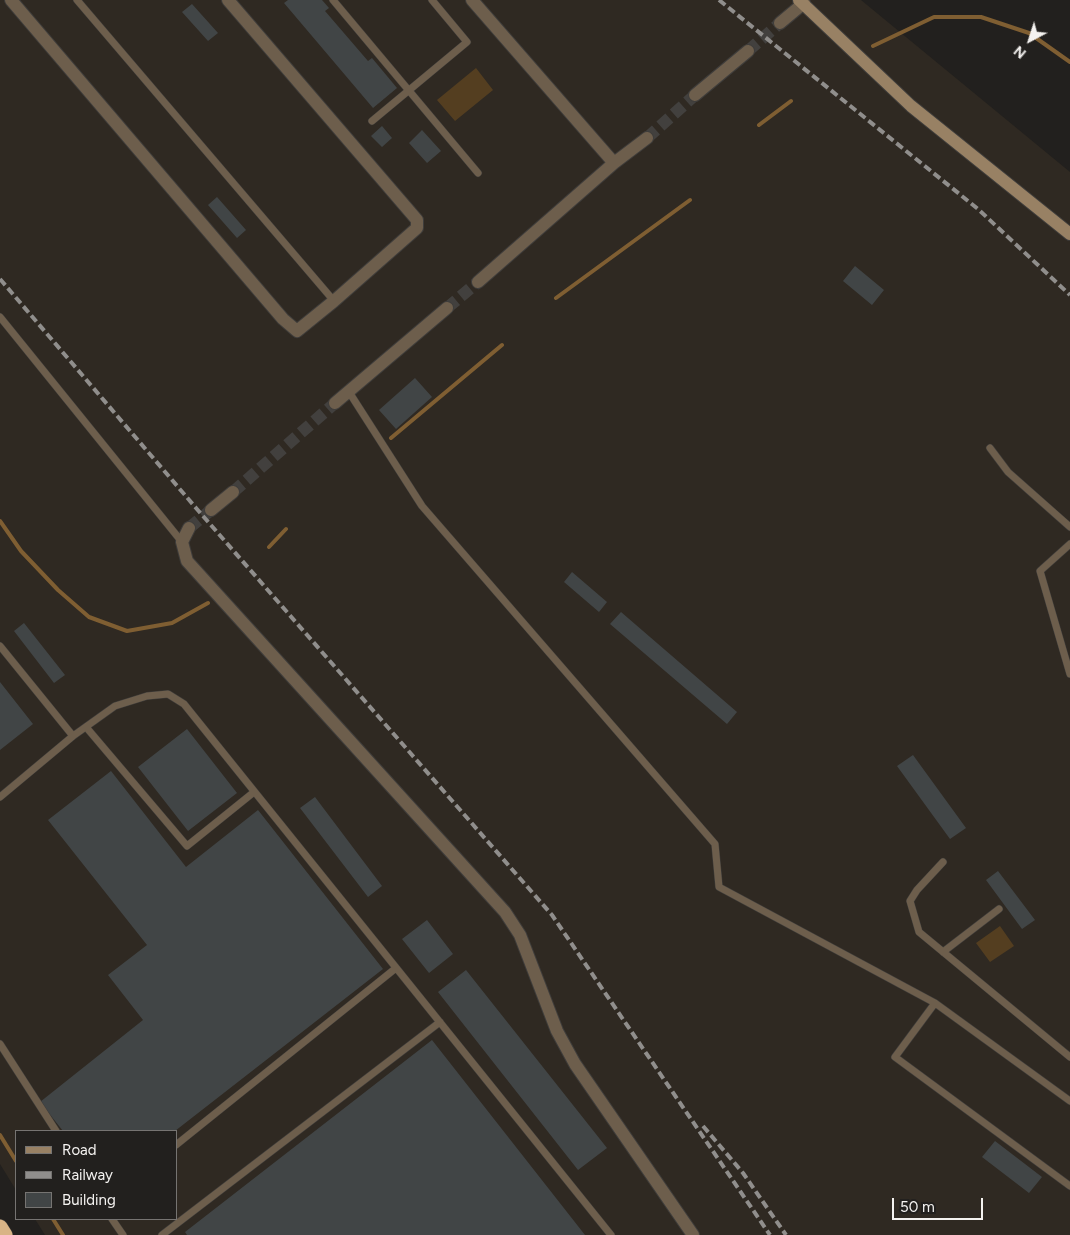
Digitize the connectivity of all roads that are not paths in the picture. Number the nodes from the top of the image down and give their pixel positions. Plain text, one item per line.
1 (11, 0) edge
2 (77, 0) edge
3 (228, 0) edge
4 (332, 0) edge
5 (432, 0) edge
6 (472, 0) edge
7 (801, 2) edge
8 (780, 23) tunnel mouth
9 (748, 52) tunnel mouth
10 (409, 90) junction
11 (695, 95) tunnel mouth
12 (372, 120) dead end
13 (647, 138) tunnel mouth
14 (614, 163) junction
15 (478, 173) dead end
16 (1070, 234) edge
17 (478, 282) tunnel mouth
18 (334, 301) junction
19 (447, 308) tunnel mouth
20 (0, 317) edge
21 (349, 392) junction
22 (335, 404) tunnel mouth
23 (990, 448) dead end
24 (233, 492) tunnel mouth
25 (211, 510) tunnel mouth
26 (1070, 527) edge
27 (189, 528) tunnel mouth
28 (182, 542) junction
29 (1070, 544) edge
30 (0, 646) edge
31 (1070, 674) edge
32 (86, 727) junction
33 (74, 736) junction
34 (254, 792) junction
35 (0, 796) edge
36 (943, 862) dead end
37 (999, 909) dead end
38 (943, 952) junction
39 (396, 968) junction
40 (935, 1003) junction
41 (440, 1022) junction
42 (0, 1044) edge
43 (1070, 1058) edge
44 (1070, 1101) edge
45 (55, 1130) edge
46 (178, 1143) edge
47 (1070, 1186) edge
48 (113, 1220) edge
49 (0, 1227) edge
50 (5, 1235) edge
51 (122, 1235) edge
52 (162, 1235) edge
53 (611, 1235) edge
54 (693, 1235) edge

1 - 18 street
2 - 18 lane
3 - 18 street
4 - 10 lane
5 - 10 lane
6 - 14 street
7 - 8 street
7 - 16 street
9 - 11 street
10 - 12 lane
10 - 15 lane
13 - 14 street
14 - 17 street
19 - 21 street
20 - 28 lane
21 - 22 street
21 - 40 lane
23 - 26 lane
24 - 25 street
27 - 28 street
28 - 54 street
29 - 31 lane
30 - 33 lane
32 - 33 lane
32 - 34 lane
32 - 34 lane
33 - 35 lane
34 - 39 lane
36 - 38 lane
37 - 38 lane
38 - 43 lane
39 - 41 lane
39 - 46 lane
40 - 44 lane
40 - 47 lane
41 - 52 lane
41 - 53 lane
42 - 45 lane
48 - 51 lane
49 - 50 highway

